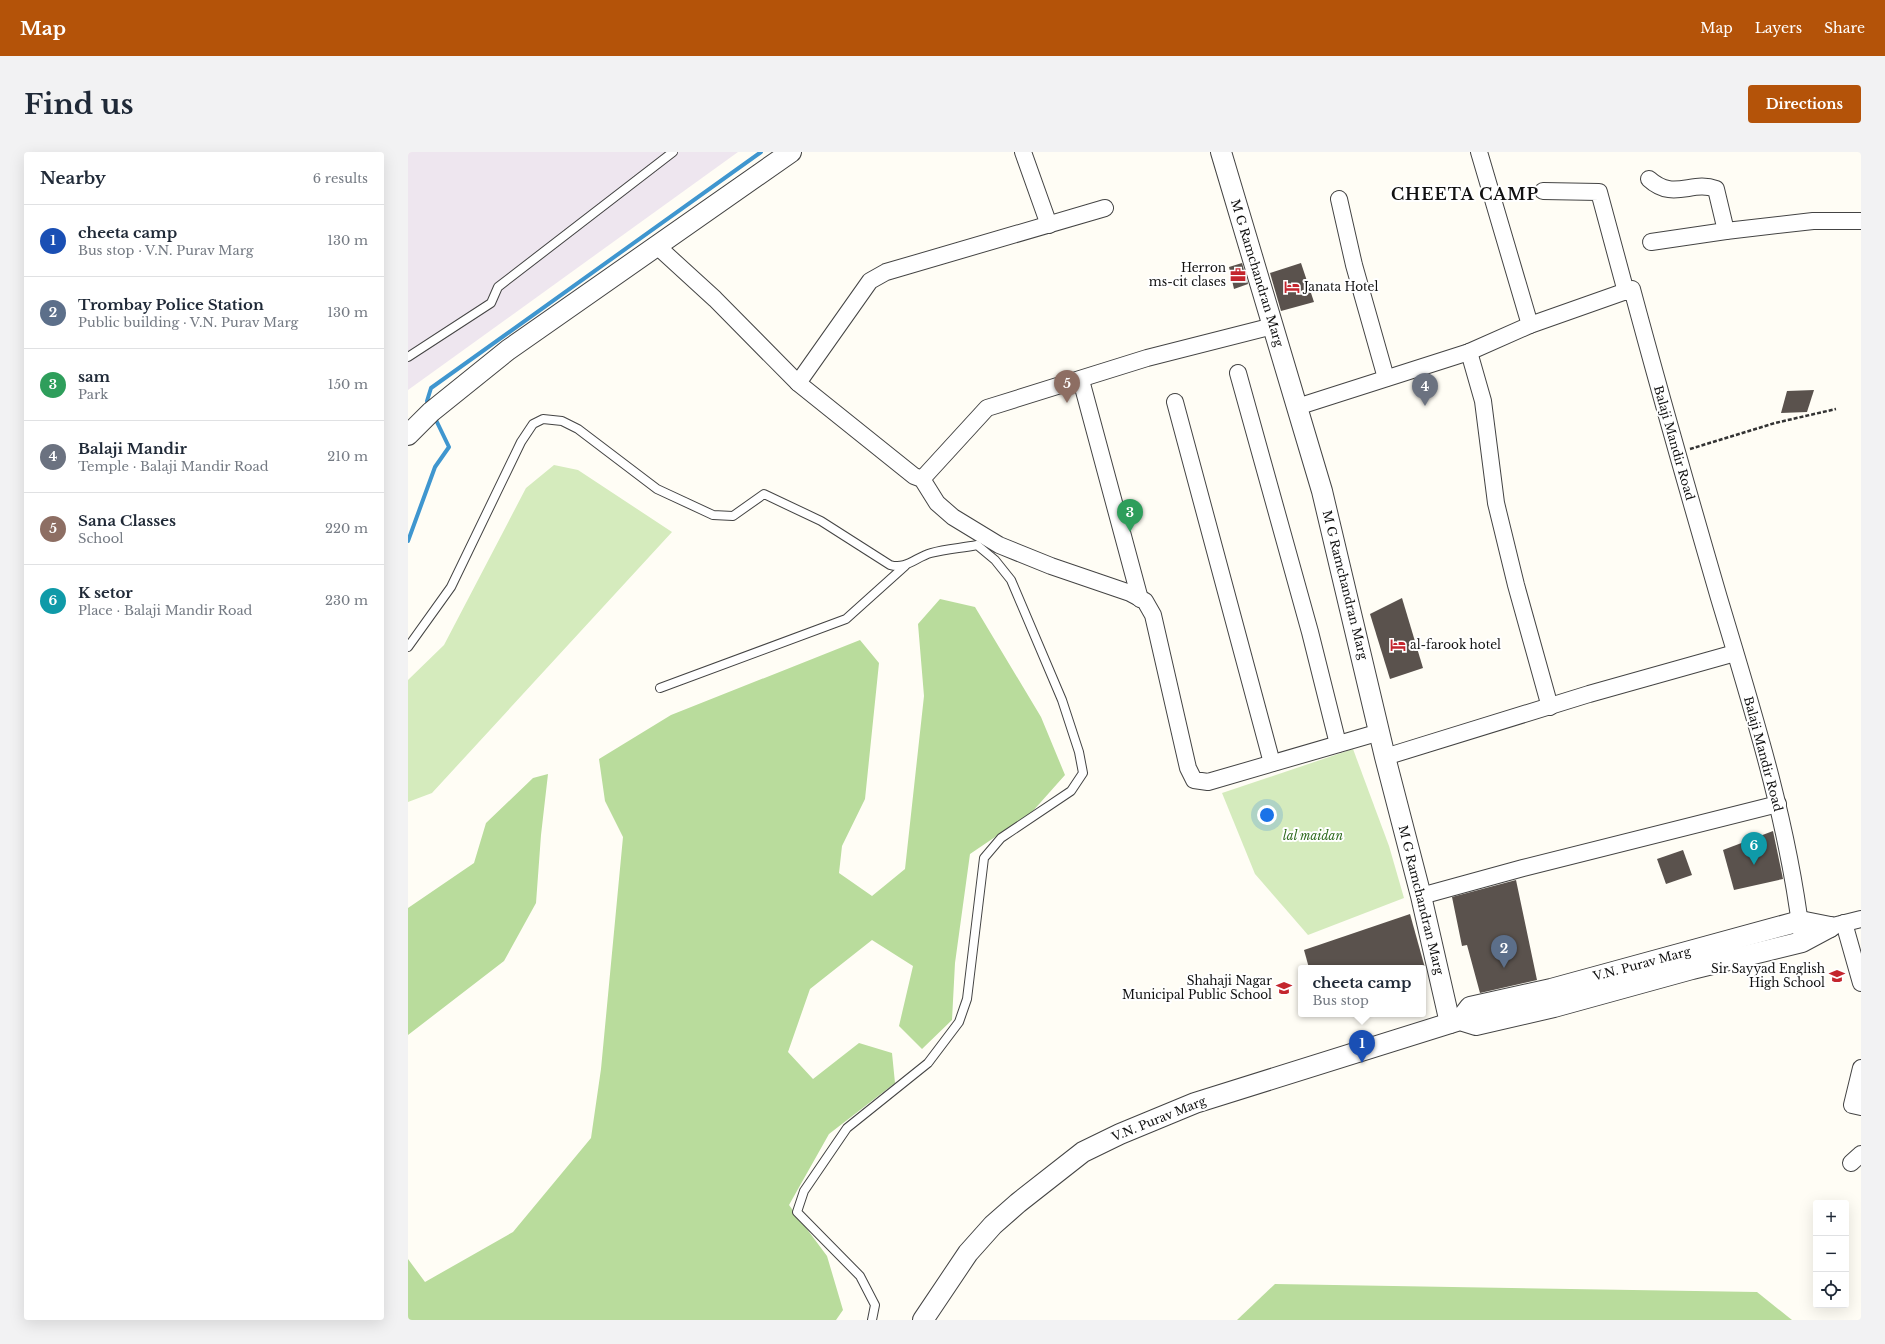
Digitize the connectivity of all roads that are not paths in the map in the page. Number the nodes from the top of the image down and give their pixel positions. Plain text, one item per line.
1 (673, 152) edge
2 (791, 152) edge
3 (1023, 152) edge
4 (1221, 152) edge
5 (1478, 152) edge
6 (1650, 179) dead end
7 (1543, 191) dead end
8 (1340, 199) dead end
9 (1105, 208) dead end
10 (1861, 221) edge
11 (1049, 225) junction
12 (1726, 231) junction
13 (1651, 242) dead end
14 (657, 246) junction
15 (1626, 292) junction
16 (1530, 325) junction
17 (1272, 326) junction
18 (1469, 352) junction
19 (408, 357) edge
20 (1238, 373) dead end
21 (1386, 378) junction
22 (1081, 380) junction
23 (798, 383) junction
24 (1175, 402) dead end
25 (1297, 407) junction
26 (408, 435) edge
27 (922, 479) junction
28 (905, 566) junction
29 (1140, 599) junction
30 (408, 647) edge
31 (1736, 653) junction
32 (660, 688) dead end
33 (1550, 707) junction
34 (1380, 732) junction
35 (1338, 744) junction
36 (1385, 756) junction
37 (1272, 763) junction
38 (1778, 804) junction
39 (1421, 896) junction
40 (1861, 919) edge
41 (1800, 921) junction
42 (1837, 925) junction
43 (1802, 942) junction
44 (1690, 960) junction
45 (1861, 983) edge
46 (1455, 1022) junction
47 (1861, 1068) edge
48 (1861, 1107) edge
49 (872, 1320) edge
50 (923, 1320) edge

1 - 19 lane
2 - 14 street
3 - 11 street
4 - 17 street, M G Ramchandran Marg
5 - 16 street
6 - 12 street
7 - 15 street
8 - 21 street
9 - 11 street
10 - 12 street
11 - 23 street
12 - 13 street
14 - 23 street
14 - 26 street
15 - 16 street
15 - 31 street, Balaji Mandir Road
16 - 18 street
17 - 22 street
17 - 25 street, M G Ramchandran Marg
18 - 21 street
18 - 33 street
20 - 35 street
21 - 25 street
22 - 27 street
22 - 29 street
23 - 27 street
24 - 37 street
25 - 34 street, M G Ramchandran Marg
27 - 29 street
28 - 30 lane
28 - 32 lane
28 - 49 lane
29 - 37 street
31 - 33 street
31 - 38 street, Balaji Mandir Road
33 - 36 street
34 - 35 street
34 - 36 street, M G Ramchandran Marg
35 - 37 street
36 - 39 street, M G Ramchandran Marg
38 - 39 street
38 - 41 street, Balaji Mandir Road
39 - 46 street, M G Ramchandran Marg
40 - 42 street, V.N. Purav Marg
41 - 42 street, V.N. Purav Marg
41 - 43 street, Balaji Mandir Road
41 - 44 street, V.N. Purav Marg
42 - 43 street, V.N. Purav Marg
42 - 45 street
43 - 44 street, V.N. Purav Marg
44 - 46 street, V.N. Purav Marg
46 - 50 street, V.N. Purav Marg
47 - 48 street

